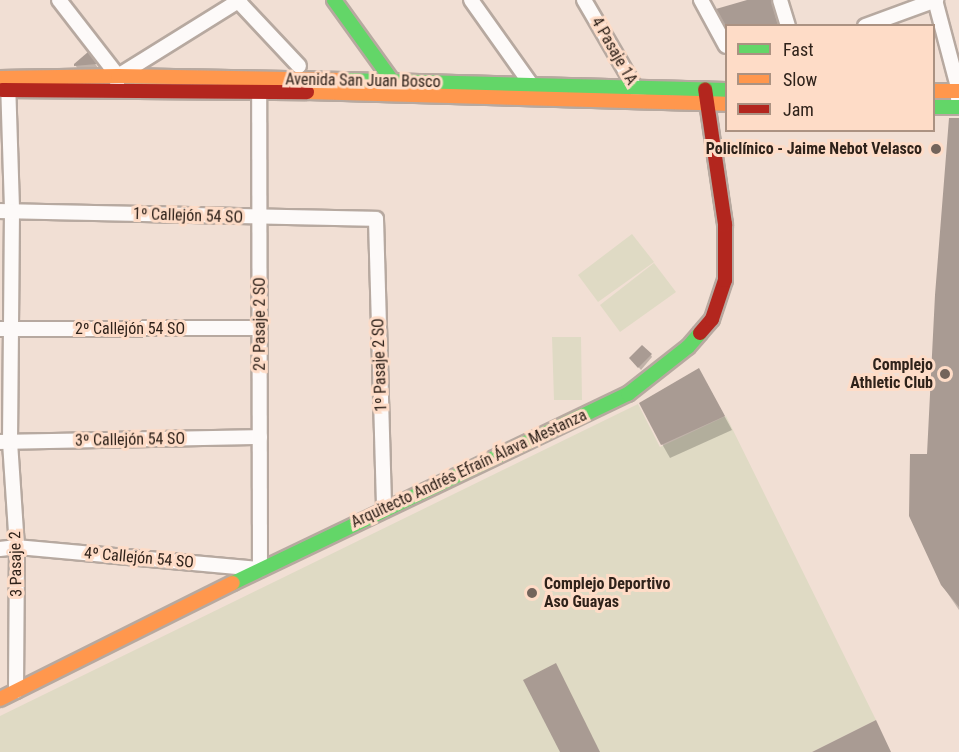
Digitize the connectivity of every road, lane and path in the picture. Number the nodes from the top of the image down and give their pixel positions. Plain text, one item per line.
1 (59, 0) edge
2 (239, 0) edge
3 (334, 0) edge
4 (471, 0) edge
5 (584, 0) edge
6 (700, 0) edge
7 (780, 0) edge
8 (936, 0) edge
9 (787, 24) edge
10 (870, 24) edge
11 (725, 44) edge
12 (299, 66) dead end
13 (118, 76) junction
14 (392, 79) junction
15 (4, 84) edge
16 (259, 85) junction
17 (532, 86) junction
18 (635, 86) junction
19 (705, 89) junction
20 (725, 90) edge
21 (115, 91) junction
22 (935, 91) edge
23 (958, 91) edge
24 (401, 94) junction
25 (542, 99) junction
26 (642, 102) junction
27 (708, 103) junction
28 (725, 104) edge
29 (935, 107) edge
30 (959, 107) edge
31 (6, 211) edge
32 (260, 218) junction
33 (376, 219) joint
34 (260, 328) junction
35 (6, 329) edge
36 (260, 437) junction
37 (5, 442) edge
38 (384, 510) junction
39 (17, 547) junction
40 (0, 549) edge
41 (260, 569) junction
42 (16, 691) junction
43 (0, 699) edge

1 - 13 street
2 - 12 street
2 - 13 street
3 - 14 street
4 - 17 street
5 - 18 street, 4 Pasaje 1A
6 - 11 street
7 - 9 street
8 - 10 street
8 - 23 street
13 - 15 street, Avenida San Juan Bosco
13 - 16 street, Avenida San Juan Bosco
13 - 21 street
14 - 16 street, Avenida San Juan Bosco
14 - 17 street, Avenida San Juan Bosco
14 - 24 street
15 - 21 street, Avenida San Juan Bosco
15 - 31 street, 3 Pasaje 2
16 - 21 street, Avenida San Juan Bosco
16 - 24 street, Avenida San Juan Bosco
16 - 32 street, 2º Pasaje 2 SO
17 - 18 street, Avenida San Juan Bosco
17 - 25 street
18 - 19 street, Avenida San Juan Bosco
18 - 26 street, 4 Pasaje 1A
19 - 20 street, Avenida San Juan Bosco
19 - 27 street, Arquitecto Andrés Efraín Álava Mestanza
22 - 23 street
23 - 30 street
24 - 25 street, Avenida San Juan Bosco
25 - 26 street, Avenida San Juan Bosco
26 - 27 street, Avenida San Juan Bosco
27 - 28 street, Avenida San Juan Bosco
27 - 38 street, Arquitecto Andrés Efraín Álava Mestanza
29 - 30 street
31 - 32 street, 1º Callejón 54 SO
31 - 35 street, 3 Pasaje 2
32 - 33 street, 1º Callejón 54 SO
32 - 34 street, 2º Pasaje 2 SO
33 - 38 street, 1º Pasaje 2 SO
34 - 35 street, 2º Callejón 54 SO
34 - 36 street, 2º Pasaje 2 SO
35 - 37 street, 3 Pasaje 2
36 - 37 street, 3º Callejón 54 SO
36 - 41 street, 2º Pasaje 2 SO
37 - 39 street, 3 Pasaje 2
38 - 41 street, Arquitecto Andrés Efraín Álava Mestanza
39 - 40 street, 4º Callejón 54 SO
39 - 41 street, 4º Callejón 54 SO
39 - 42 street, 3 Pasaje 2
41 - 42 street, Arquitecto Andrés Efraín Álava Mestanza
42 - 43 street, Arquitecto Andrés Efraín Álava Mestanza

